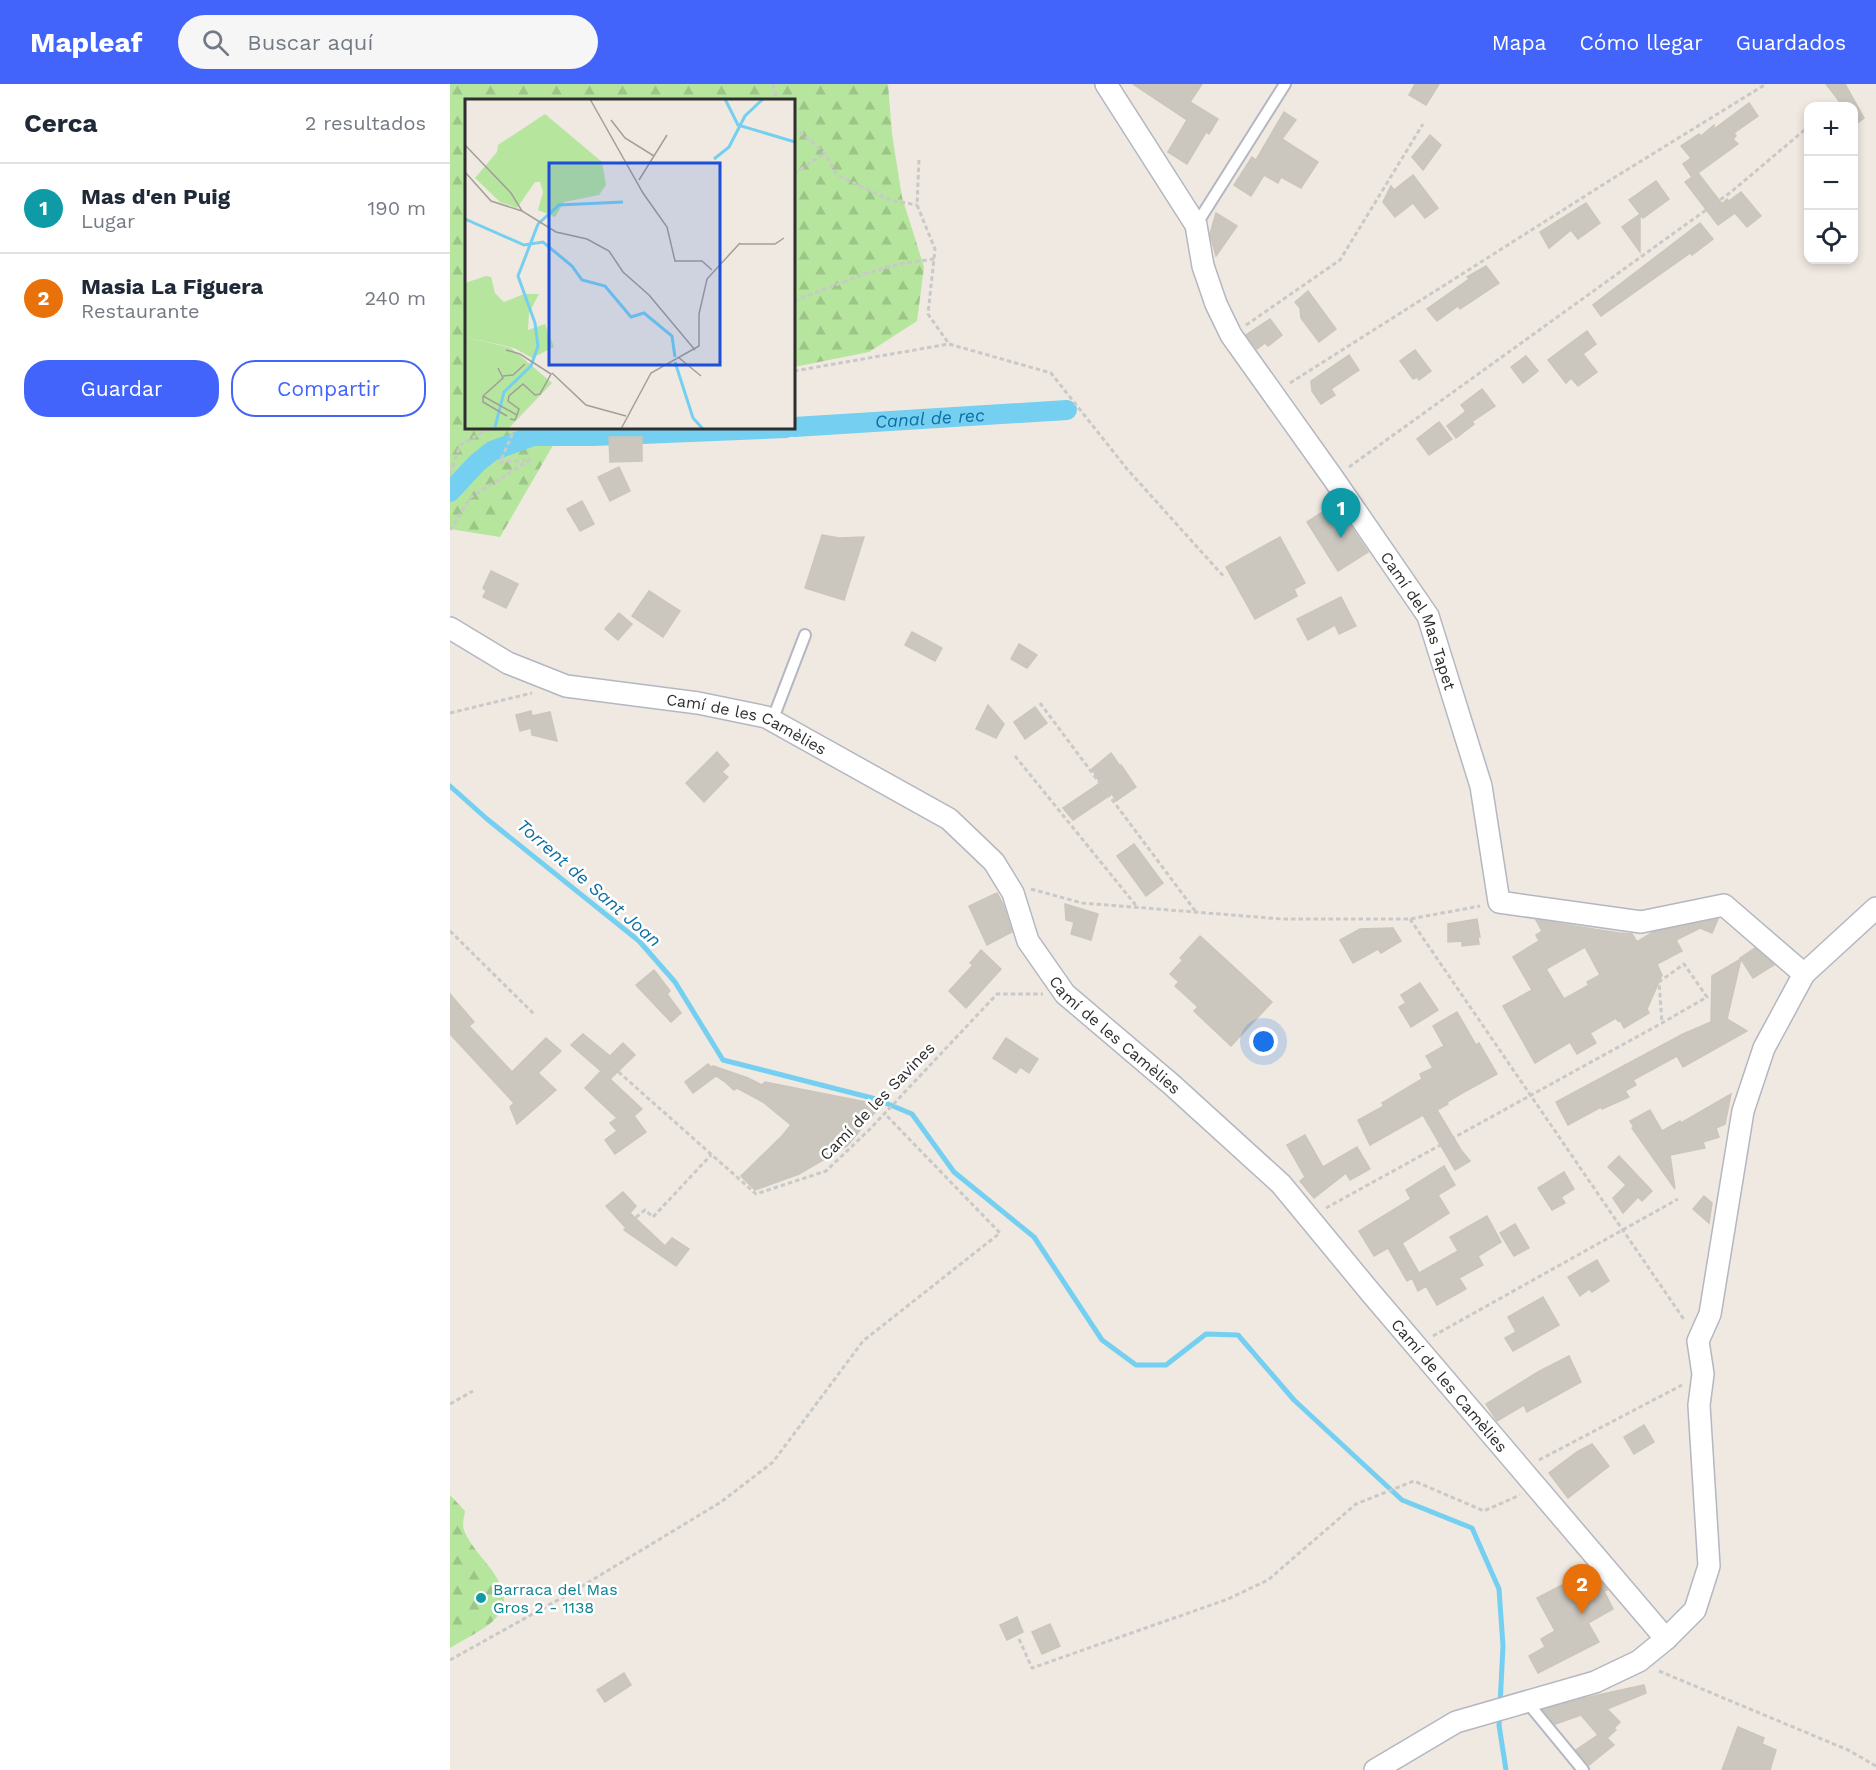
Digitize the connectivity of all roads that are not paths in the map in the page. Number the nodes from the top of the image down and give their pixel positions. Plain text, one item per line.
1 (1106, 84) edge
2 (1285, 84) edge
3 (1196, 225) junction
4 (450, 628) edge
5 (805, 635) dead end
6 (772, 721) junction
7 (1876, 908) edge
8 (1804, 974) junction
9 (1666, 1639) junction
10 (1527, 1702) junction
11 (1375, 1770) edge
12 (1583, 1770) edge

1 - 3 street, Camí del Mas Tapet
2 - 3 lane
3 - 8 street, Camí del Mas Tapet
4 - 6 street, Camí de les Camèlies
5 - 6 lane
6 - 9 street, Camí de les Camèlies
7 - 8 street
8 - 9 street
9 - 10 street
10 - 11 street
10 - 12 lane

